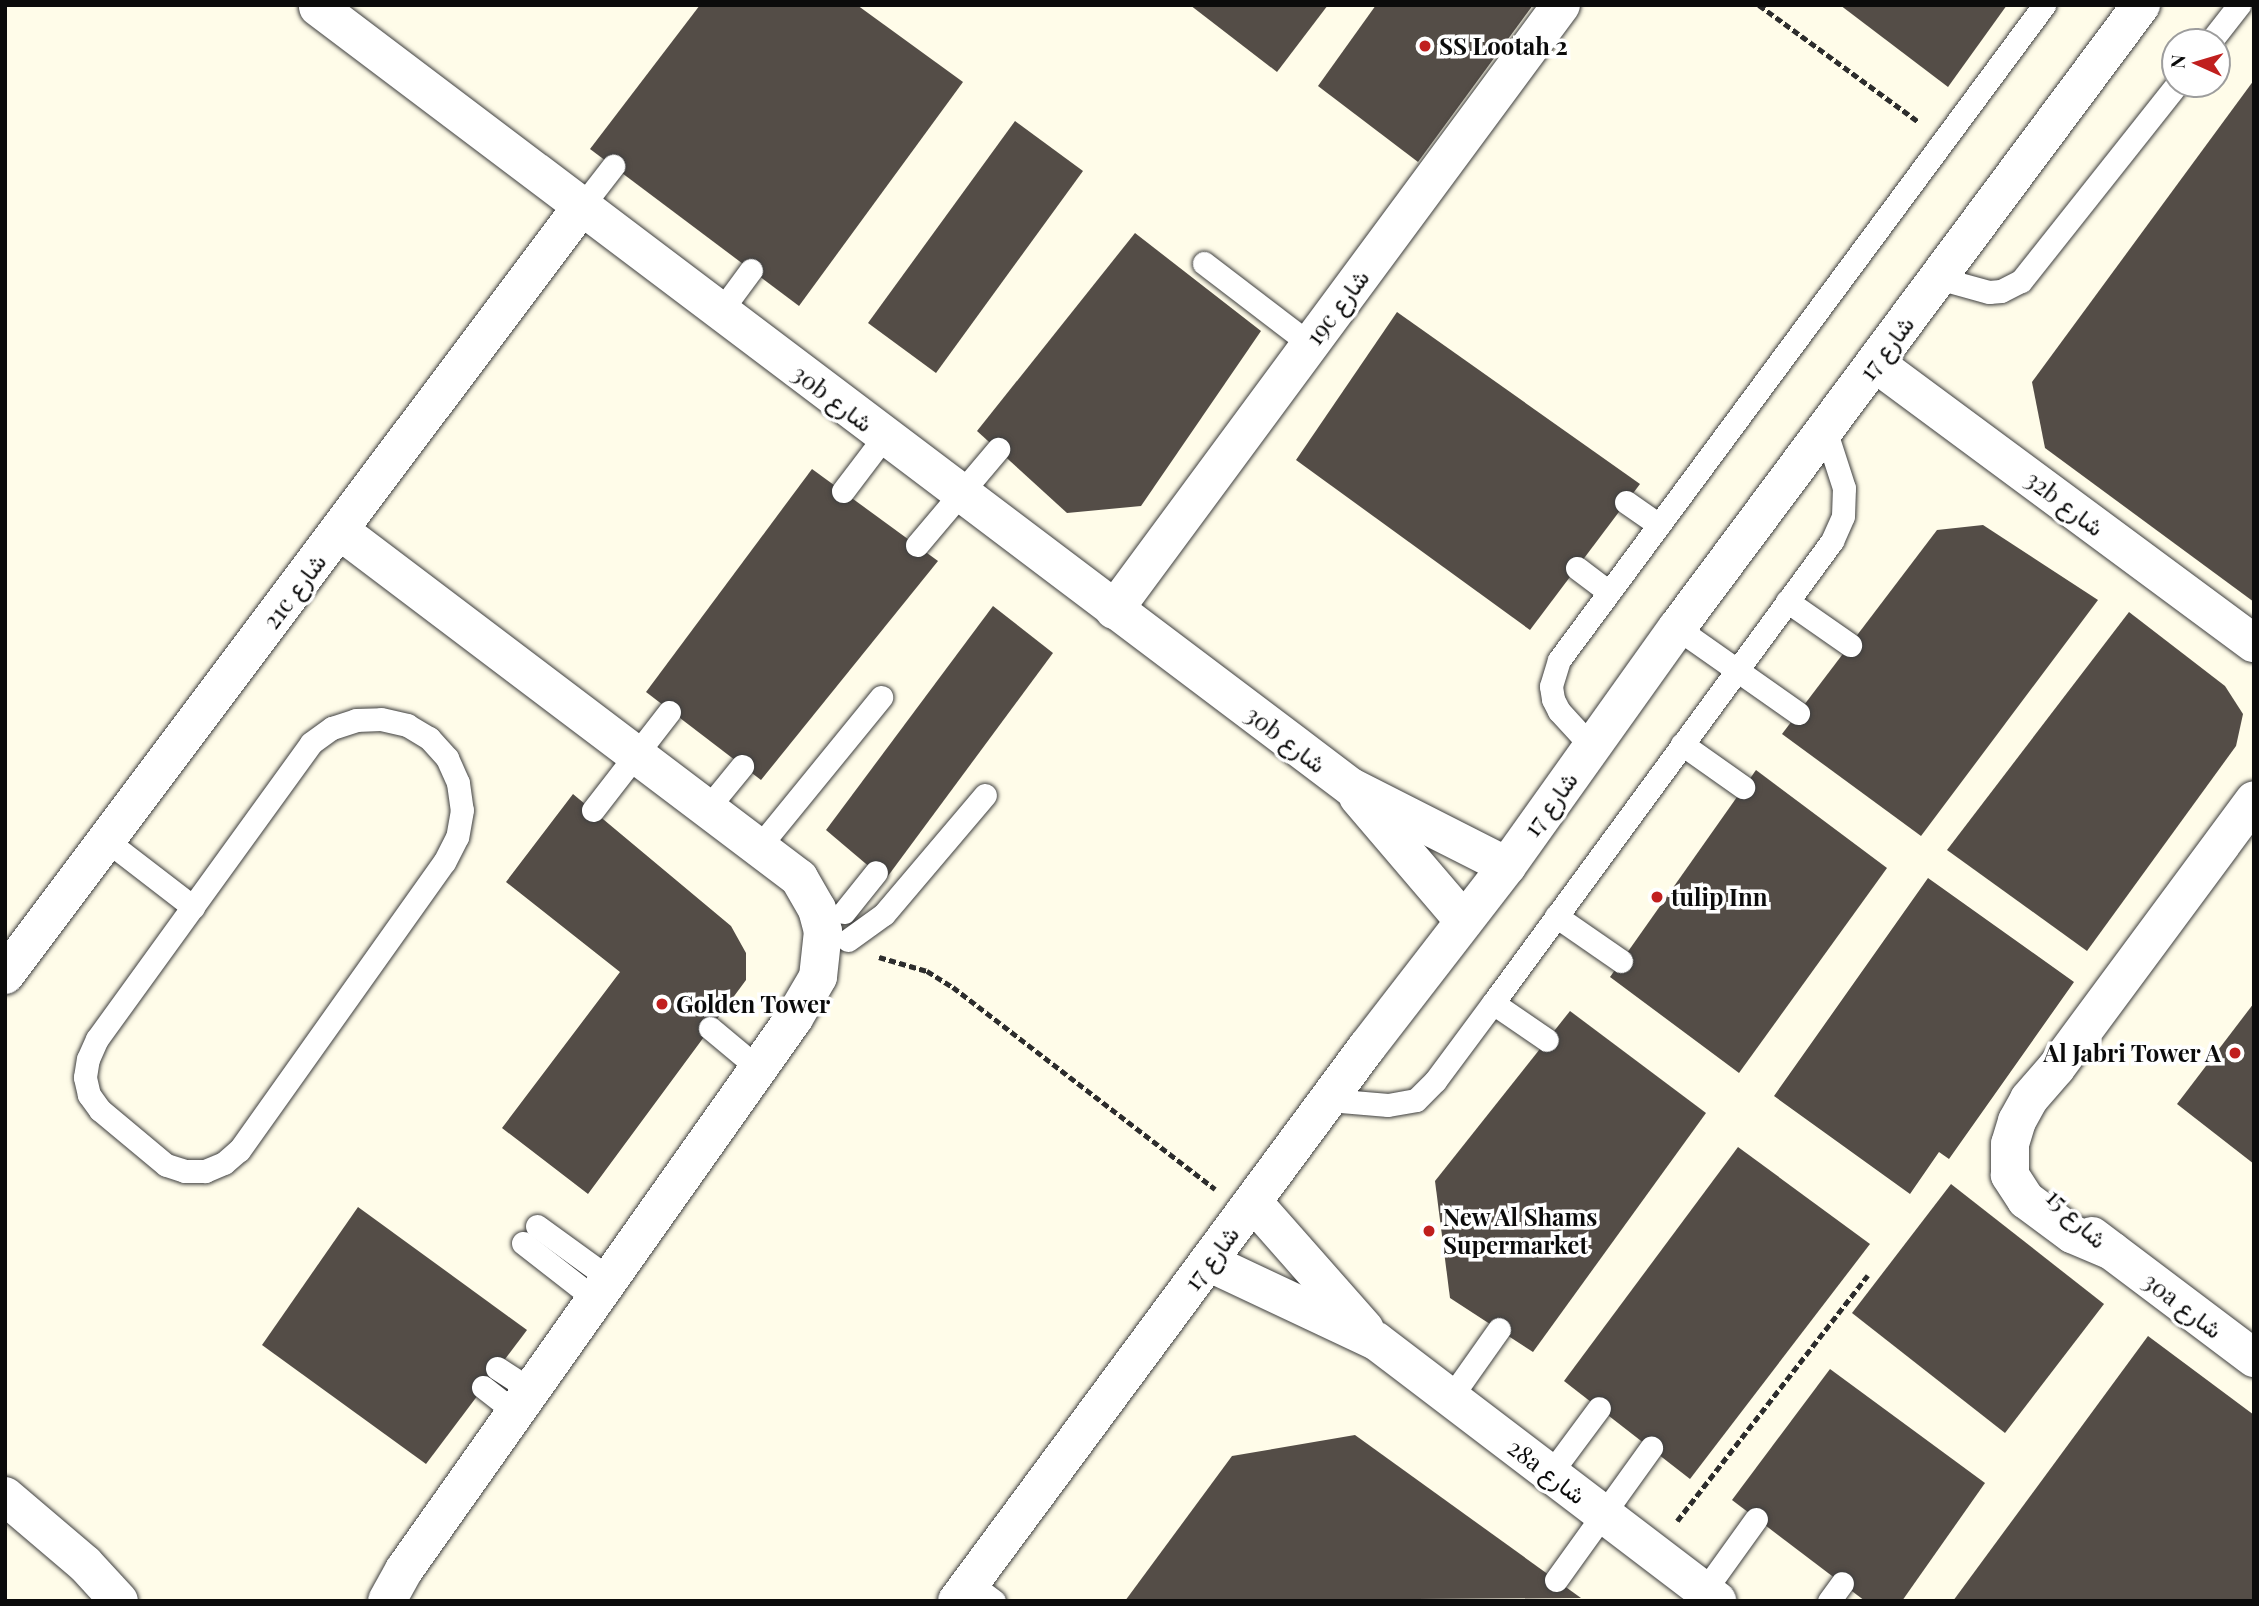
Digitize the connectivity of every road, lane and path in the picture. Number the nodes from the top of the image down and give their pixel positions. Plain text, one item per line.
1 (1561, 5) edge
2 (1759, 5) edge
3 (2044, 5) edge
4 (2141, 5) edge
5 (2239, 5) edge
6 (318, 6) edge
7 (2221, 28) edge
8 (2166, 98) edge
9 (1945, 141) junction
10 (613, 166) dead end
11 (582, 206) junction
12 (1204, 263) dead end
13 (751, 270) dead end
14 (1938, 278) junction
15 (720, 312) junction
16 (1310, 344) junction
17 (1875, 363) junction
18 (1825, 429) junction
19 (884, 437) junction
20 (998, 449) dead end
21 (843, 491) dead end
22 (960, 494) junction
23 (1626, 502) dead end
24 (1659, 525) junction
25 (339, 530) junction
26 (917, 545) dead end
27 (1577, 568) dead end
28 (1609, 592) junction
29 (1787, 601) junction
30 (1114, 610) junction
31 (1677, 628) junction
32 (2254, 643) edge
33 (1850, 645) dead end
34 (1736, 670) junction
35 (881, 697) dead end
36 (670, 712) dead end
37 (1798, 713) dead end
38 (1682, 744) junction
39 (1592, 747) junction
40 (636, 754) junction
41 (742, 765) dead end
42 (1350, 787) junction
43 (1743, 787) dead end
44 (985, 795) dead end
45 (2254, 800) edge
46 (593, 810) dead end
47 (706, 810) junction
48 (106, 840) junction
49 (765, 852) junction
50 (1507, 866) junction
51 (876, 872) dead end
52 (193, 907) junction
53 (1556, 916) junction
54 (1464, 921) junction
55 (847, 935) junction
56 (1621, 961) dead end
57 (5, 975) edge
58 (1493, 1003) junction
59 (794, 1018) junction
60 (710, 1028) dead end
61 (1547, 1040) dead end
62 (758, 1068) junction
63 (1329, 1100) junction
64 (1249, 1207) junction
65 (530, 1235) dead end
66 (2112, 1251) joint
67 (1208, 1262) junction
68 (1868, 1275) dead end
69 (603, 1289) junction
70 (1499, 1329) dead end
71 (1376, 1341) junction
72 (2254, 1358) edge
73 (497, 1367) dead end
74 (483, 1387) dead end
75 (1451, 1398) junction
76 (523, 1401) junction
77 (1599, 1408) dead end
78 (1651, 1448) dead end
79 (1550, 1474) junction
80 (5, 1496) edge
81 (1604, 1514) junction
82 (1756, 1519) dead end
83 (1653, 1552) junction
84 (1556, 1580) dead end
85 (395, 1585) edge
86 (974, 1595) edge
87 (1706, 1597) edge
88 (119, 1601) edge
89 (374, 1601) edge

1 - 16 street, 19c شارع
2 - 9 path
3 - 9 lane
4 - 14 street, شارع 17
5 - 7 lane
6 - 11 street, 30b شارع
8 - 14 lane
9 - 24 lane
10 - 11 lane
11 - 15 street, 30b شارع
11 - 25 street, 21c شارع
12 - 16 lane
13 - 15 lane
14 - 17 street, شارع 17
15 - 19 street, 30b شارع
16 - 30 street, 19c شارع
17 - 18 street, شارع 17
17 - 32 street, 32b شارع
18 - 29 lane
18 - 31 street, شارع 17
19 - 21 lane
19 - 22 street, 30b شارع
20 - 22 lane
22 - 26 lane
22 - 30 street, 30b شارع
23 - 24 lane
24 - 28 lane
25 - 40 street
25 - 48 street, 21c شارع
27 - 28 lane
28 - 39 lane
29 - 33 lane
29 - 34 lane
30 - 42 street, 30b شارع
31 - 34 lane
31 - 39 street, شارع 17
34 - 37 lane
34 - 38 lane
35 - 49 lane
36 - 40 lane
38 - 43 lane
38 - 53 lane
39 - 50 street, شارع 17
40 - 46 lane
40 - 47 street
41 - 47 lane
42 - 50 street, 30b شارع
42 - 54 street, 30b شارع
44 - 55 lane
45 - 66 street, شارع 15
47 - 49 street
48 - 52 lane
48 - 57 street, 21c شارع
49 - 55 street
49 - 59 street
50 - 54 street, شارع 17
51 - 55 lane
52 - 52 lane
53 - 56 lane
53 - 58 lane
54 - 63 street, شارع 17
55 - 59 street
55 - 64 path
58 - 61 lane
58 - 63 lane
59 - 62 street
60 - 62 lane
62 - 69 street
63 - 64 street, شارع 17
64 - 67 street, شارع 17
64 - 71 street, 28a شارع
65 - 69 lane
66 - 72 street, 30a شارع
67 - 71 street, 28a شارع
67 - 86 street, شارع 17
68 - 83 path
69 - 76 street
70 - 75 lane
71 - 75 street, 28a شارع
73 - 76 lane
74 - 76 lane
75 - 79 street, 28a شارع
76 - 85 street
77 - 79 lane
78 - 81 lane
79 - 81 street, 28a شارع
80 - 88 street
81 - 83 street, 28a شارع
81 - 84 lane
82 - 87 lane
83 - 87 street, 28a شارع
85 - 89 street

